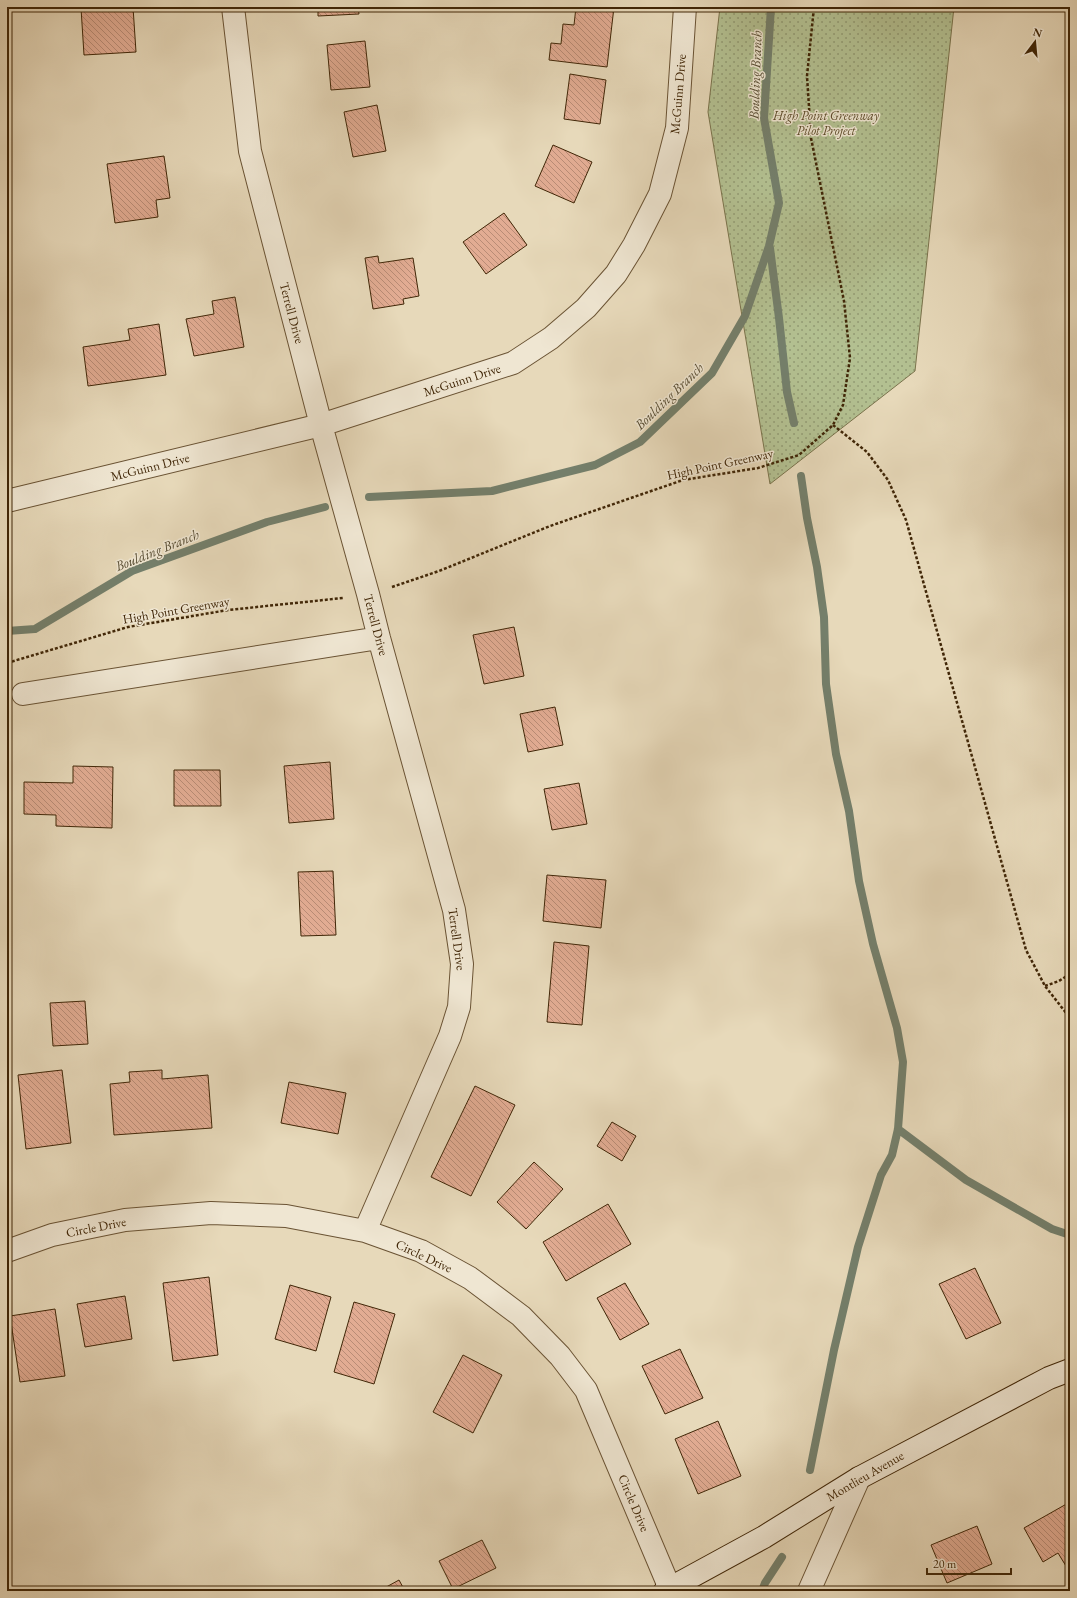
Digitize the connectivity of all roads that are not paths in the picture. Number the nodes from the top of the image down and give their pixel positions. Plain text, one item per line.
1 (233, 7) edge
2 (685, 7) edge
3 (321, 425) junction
4 (7, 501) edge
5 (379, 638) junction
6 (23, 694) dead end
7 (365, 1231) junction
8 (7, 1251) edge
9 (1070, 1370) edge
10 (859, 1478) junction
11 (669, 1590) edge
12 (809, 1591) edge

1 - 3 street, Terrell Drive
2 - 3 street, McGuinn Drive
3 - 4 street, McGuinn Drive
3 - 5 street, Terrell Drive
5 - 6 street
5 - 7 street, Terrell Drive
7 - 8 street, Circle Drive
7 - 11 street, Circle Drive
9 - 10 street, Montlieu Avenue
10 - 11 street, Montlieu Avenue
10 - 12 street

